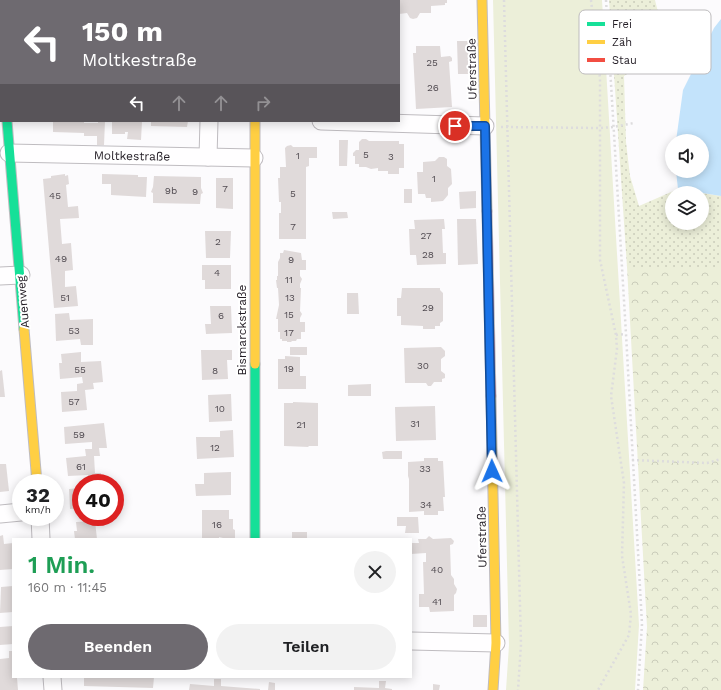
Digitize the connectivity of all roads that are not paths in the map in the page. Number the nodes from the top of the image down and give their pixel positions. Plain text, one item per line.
1 (482, 0) edge
2 (7, 122) edge
3 (209, 122) edge
4 (255, 122) edge
5 (354, 122) edge
6 (485, 126) junction
7 (10, 153) junction
8 (208, 158) junction
9 (254, 158) junction
10 (21, 274) junction
11 (0, 276) edge
12 (36, 474) edge
13 (12, 513) edge
14 (0, 514) edge
15 (40, 526) edge
16 (41, 538) edge
17 (255, 538) edge
18 (412, 641) edge
19 (496, 643) junction
20 (52, 678) edge
21 (52, 690) edge
22 (493, 690) edge

1 - 6 street, Uferstraße
2 - 7 street, Auenweg
3 - 8 street
4 - 9 street, Bismarckstraße
5 - 6 street
6 - 19 street, Uferstraße
7 - 8 street, Moltkestraße
7 - 10 street, Auenweg
8 - 9 street, Moltkestraße
9 - 17 street, Bismarckstraße
10 - 11 street
10 - 12 street, Auenweg
13 - 14 street
15 - 16 street
18 - 19 street
19 - 22 street, Uferstraße
20 - 21 street

